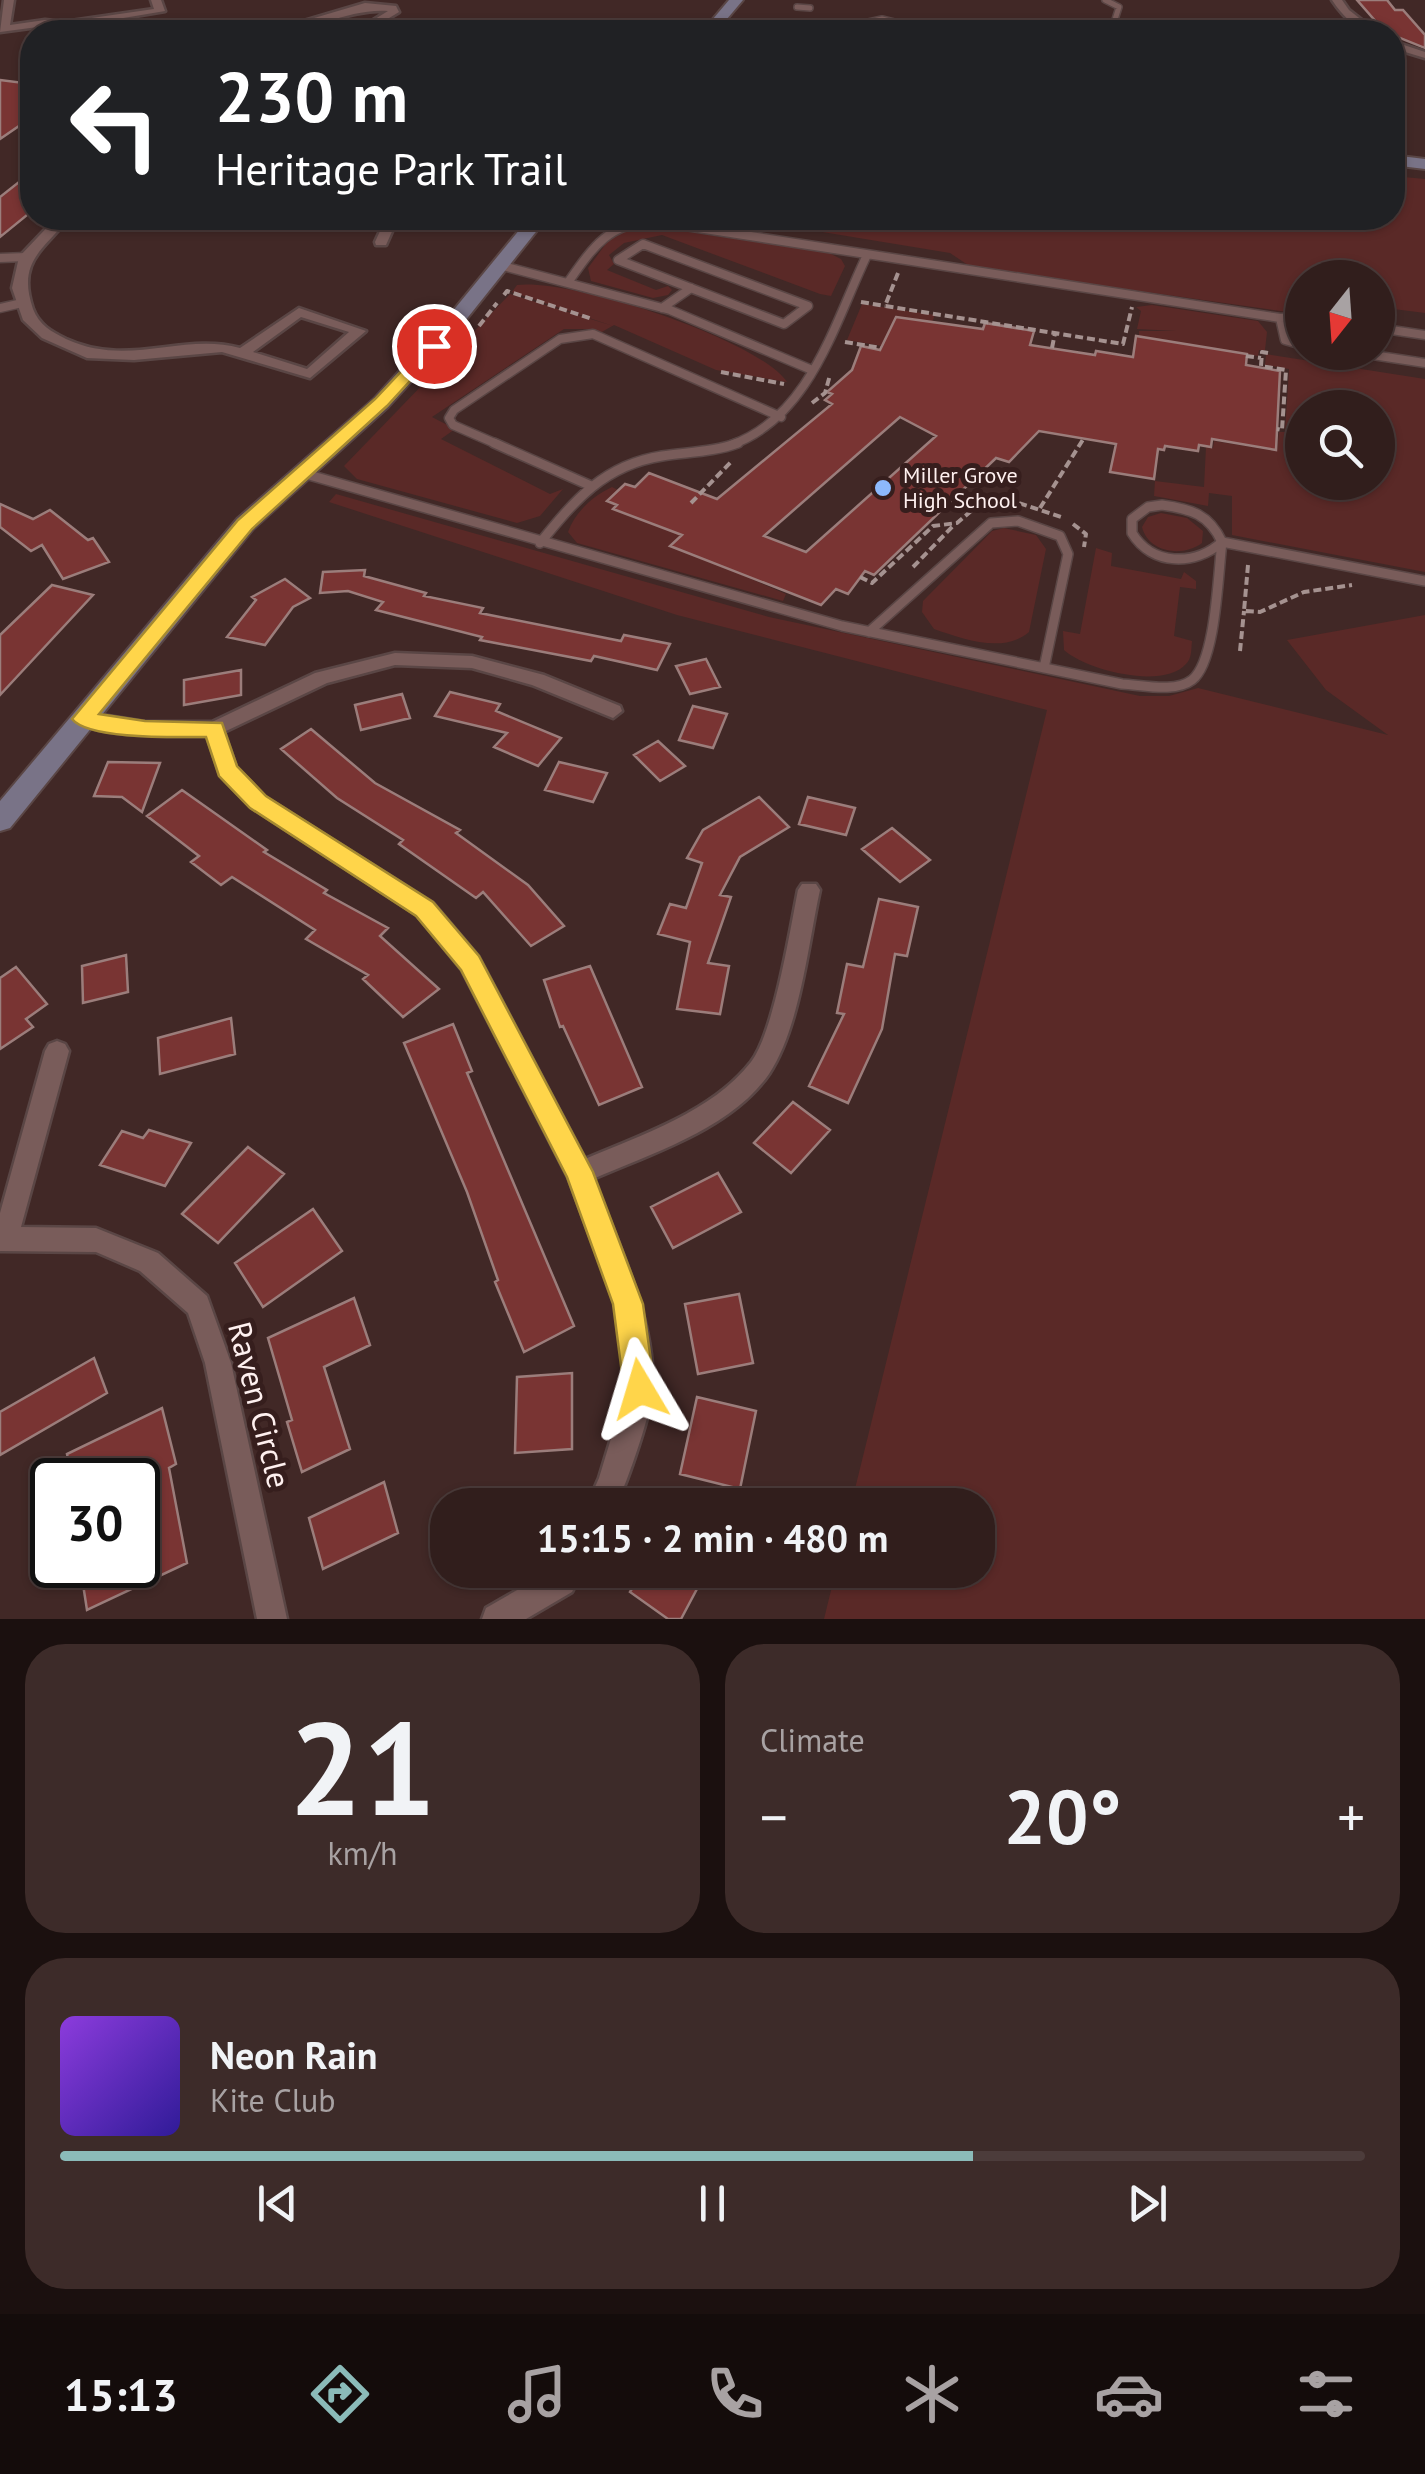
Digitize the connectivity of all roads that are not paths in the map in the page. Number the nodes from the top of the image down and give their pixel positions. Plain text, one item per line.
1 (9, 0) edge
2 (146, 0) edge
3 (156, 0) edge
4 (736, 0) edge
5 (1106, 0) edge
6 (1337, 0) edge
7 (797, 7) dead end
8 (810, 8) dead end
9 (50, 20) edge
10 (98, 20) edge
11 (315, 20) edge
12 (382, 20) edge
13 (719, 20) edge
14 (1115, 20) edge
15 (1356, 20) edge
16 (2, 29) edge
17 (52, 230) edge
18 (386, 230) edge
19 (528, 230) edge
20 (610, 230) edge
21 (701, 230) edge
22 (380, 242) dead end
23 (867, 254) junction
24 (26, 257) junction
25 (0, 258) edge
26 (499, 265) junction
27 (569, 281) junction
28 (691, 288) junction
29 (22, 303) junction
30 (0, 308) edge
31 (662, 308) junction
32 (1280, 318) junction
33 (1285, 318) edge
34 (1395, 331) edge
35 (1425, 335) edge
36 (1285, 340) edge
37 (241, 354) junction
38 (1395, 358) edge
39 (1425, 363) edge
40 (812, 370) junction
41 (781, 417) junction
42 (302, 473) junction
43 (589, 485) junction
44 (1222, 542) junction
45 (540, 543) junction
46 (1425, 580) edge
47 (870, 632) junction
48 (1044, 668) junction
49 (612, 711) dead end
50 (83, 719) junction
51 (214, 729) junction
52 (0, 820) edge
53 (809, 890) dead end
54 (57, 1051) dead end
55 (579, 1172) junction
56 (3, 1238) edge
57 (609, 1488) edge
58 (551, 1588) edge
59 (272, 1619) edge
60 (497, 1619) edge

1 - 16 street
2 - 9 street
3 - 10 street
4 - 13 main road
5 - 14 lane
6 - 15 street
7 - 8 lane
11 - 12 street
17 - 24 street
18 - 22 street
19 - 26 main road
20 - 27 lane
21 - 23 lane
23 - 32 lane
23 - 40 lane
24 - 25 lane
24 - 29 street
26 - 27 lane
26 - 42 main road
27 - 31 lane
28 - 28 lane
28 - 31 lane
29 - 30 lane
29 - 37 street
31 - 40 lane
32 - 33 lane
32 - 36 lane
34 - 35 lane
37 - 37 street
38 - 39 lane
40 - 41 lane
41 - 43 lane
41 - 43 lane
42 - 45 lane
42 - 50 main road
43 - 45 lane
44 - 44 lane
44 - 46 lane
44 - 48 lane
45 - 47 lane
47 - 48 lane
47 - 48 lane
49 - 51 street
50 - 51 street
50 - 52 main road
51 - 55 street
53 - 55 street
54 - 56 street
55 - 57 street
56 - 59 street, Raven Circle
58 - 60 street

